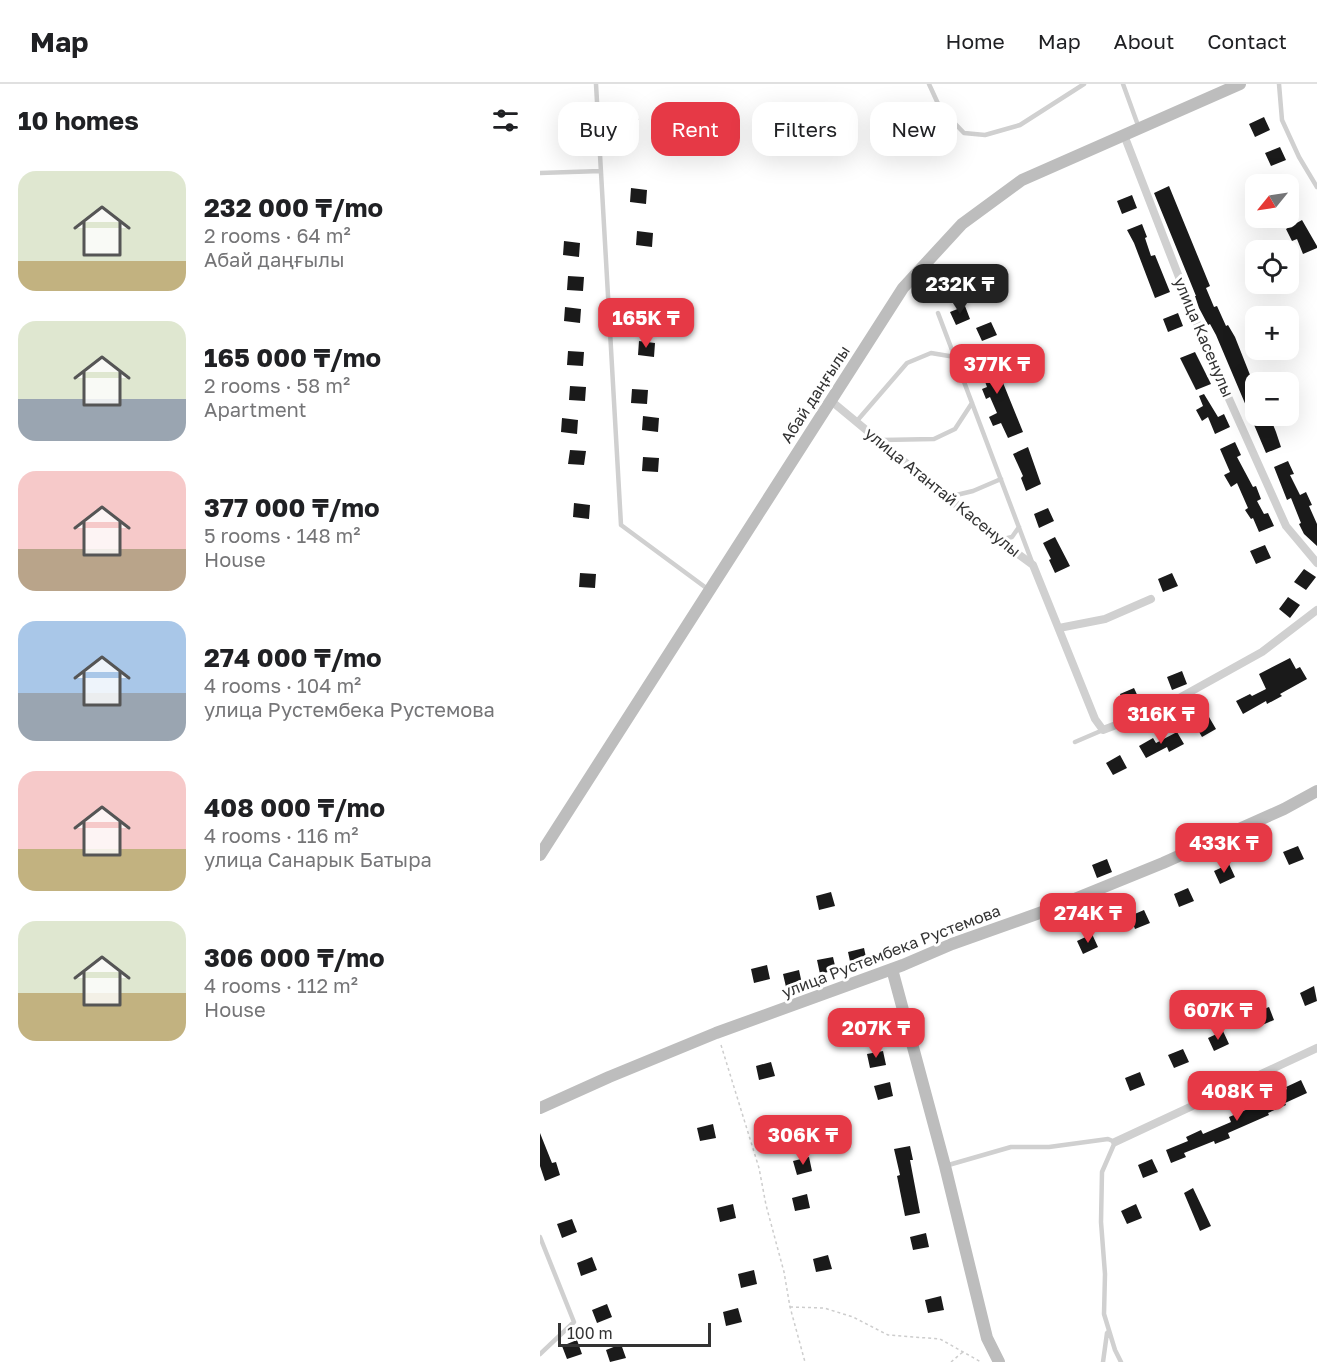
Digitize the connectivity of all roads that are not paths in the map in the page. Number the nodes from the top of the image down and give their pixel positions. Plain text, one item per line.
1 (597, 84) edge
2 (929, 84) edge
3 (1084, 84) edge
4 (1123, 84) edge
5 (1240, 84) edge
6 (1279, 84) edge
7 (1139, 128) junction
8 (1124, 135) junction
9 (601, 171) junction
10 (540, 173) edge
11 (1317, 187) edge
12 (938, 313) dead end
13 (955, 357) junction
14 (830, 400) junction
15 (972, 403) junction
16 (856, 422) junction
17 (879, 440) junction
18 (1001, 479) junction
19 (948, 497) junction
20 (1019, 527) junction
21 (999, 540) junction
22 (1317, 563) edge
23 (1033, 565) junction
24 (709, 590) junction
25 (1151, 599) dead end
26 (1317, 610) edge
27 (1059, 628) junction
28 (1103, 730) junction
29 (1075, 742) dead end
30 (1317, 791) edge
31 (540, 855) edge
32 (892, 969) junction
33 (1317, 1048) edge
34 (540, 1108) edge
35 (1114, 1142) junction
36 (945, 1166) junction
37 (540, 1237) edge
38 (1109, 1331) junction
39 (540, 1354) edge
40 (999, 1362) edge
41 (1103, 1362) edge
42 (1121, 1362) edge

1 - 9 lane
2 - 3 lane
4 - 7 lane
5 - 7 street, Абай даңғылы
6 - 11 lane
7 - 8 street, Абай даңғылы
8 - 14 street, Абай даңғылы
8 - 22 street, улица Касенулы
9 - 10 lane
9 - 24 lane
12 - 13 lane
13 - 15 lane
13 - 16 lane
14 - 16 street, улица Атантай Касенулы
14 - 24 street, Абай даңғылы
15 - 17 lane
15 - 18 lane
16 - 17 street, улица Атантай Касенулы
17 - 19 street, улица Атантай Касенулы
18 - 19 lane
18 - 20 lane
19 - 21 street, улица Атантай Касенулы
20 - 21 lane
20 - 23 lane
21 - 23 street, улица Атантай Касенулы
23 - 27 street, улица Атантай Касенулы
24 - 31 street, Абай даңғылы
25 - 27 street
26 - 28 street
27 - 28 street, улица Атантай Касенулы
28 - 29 lane
30 - 32 street, улица Рустембека Рустемова
32 - 34 street, улица Рустембека Рустемова
32 - 36 street
33 - 35 street
35 - 36 lane
35 - 38 lane
36 - 40 street
37 - 39 lane
38 - 41 lane
38 - 42 lane

